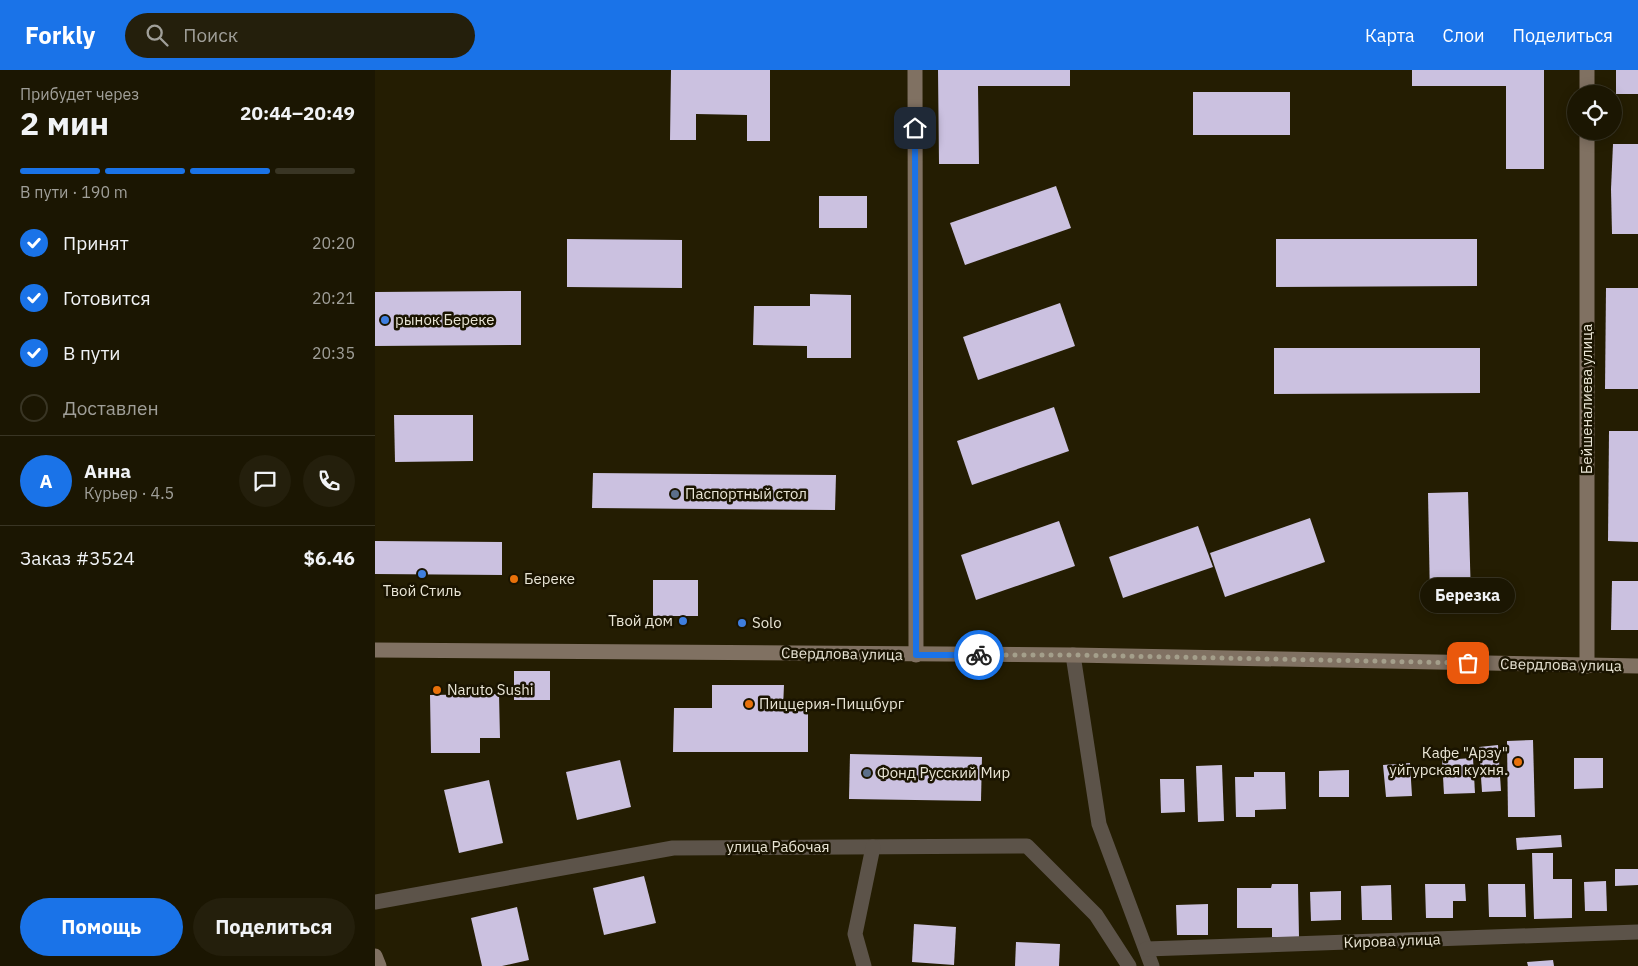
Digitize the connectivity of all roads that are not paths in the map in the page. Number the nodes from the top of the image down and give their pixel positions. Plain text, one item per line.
1 (915, 70) edge
2 (1587, 70) edge
3 (1587, 85) edge
4 (1587, 140) edge
5 (375, 650) edge
6 (916, 655) junction
7 (1073, 655) junction
8 (1587, 666) junction
9 (1638, 666) edge
10 (873, 846) junction
11 (375, 902) edge
12 (1638, 932) edge
13 (1146, 949) junction
14 (375, 956) edge
15 (379, 966) edge
16 (864, 966) edge
17 (1129, 966) edge
18 (1151, 966) edge

1 - 6 street
2 - 3 street
4 - 8 street, Бейшеналиева улица
5 - 6 street, Свердлова улица
6 - 7 street, Свердлова улица
7 - 8 street, Свердлова улица
7 - 13 street
8 - 9 street, Свердлова улица
10 - 11 street, улица Рабочая
10 - 16 street
10 - 17 street, улица Рабочая
12 - 13 street, Кирова улица
13 - 18 street
14 - 15 street

